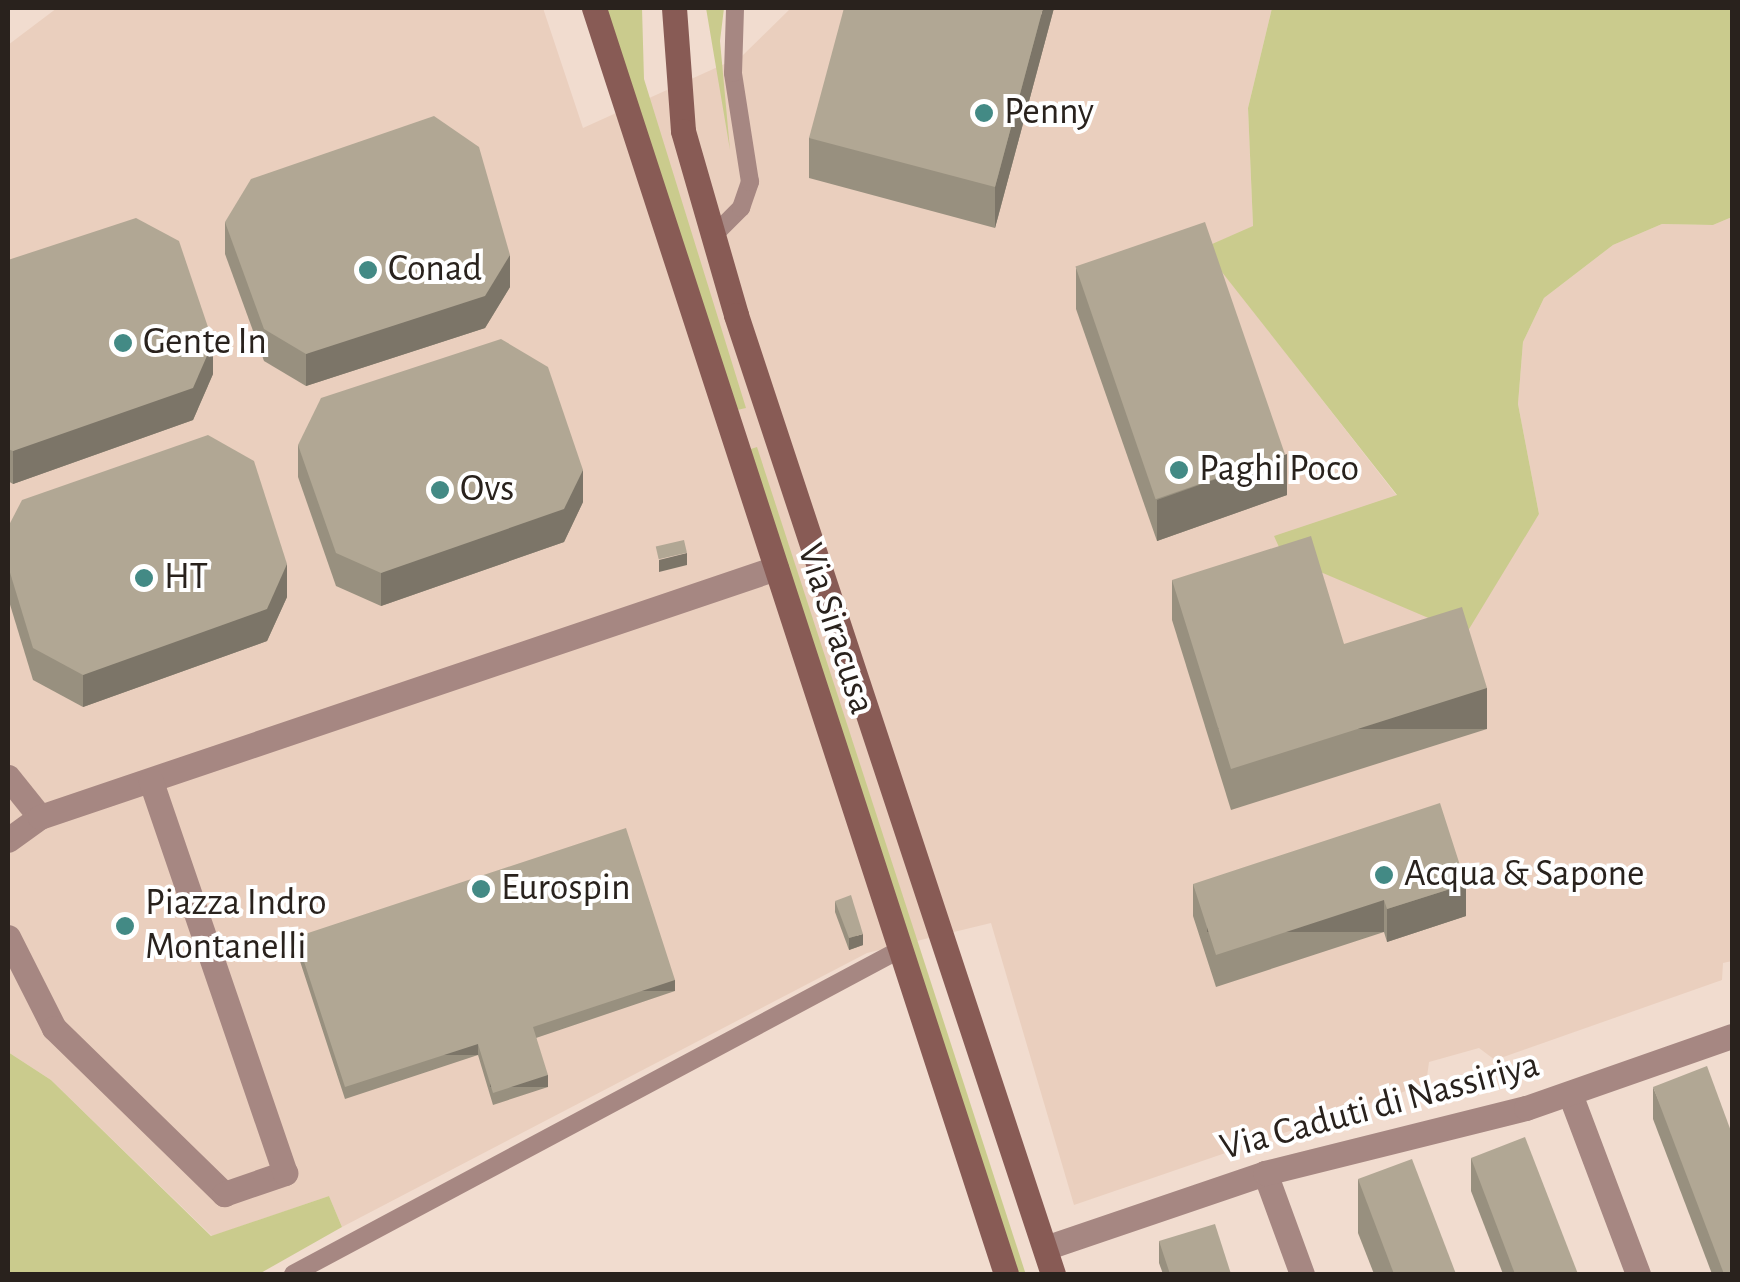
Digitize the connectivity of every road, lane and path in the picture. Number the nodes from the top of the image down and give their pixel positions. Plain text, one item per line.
1 (594, 8) edge
2 (674, 8) edge
3 (735, 8) edge
4 (713, 236) junction
5 (776, 568) junction
6 (8, 777) edge
7 (151, 781) junction
8 (40, 817) junction
9 (8, 840) edge
10 (8, 937) edge
11 (899, 950) junction
12 (1732, 1036) edge
13 (1570, 1094) junction
14 (1265, 1174) junction
15 (1045, 1248) junction
16 (294, 1274) edge
17 (1006, 1274) edge
18 (1053, 1274) edge
19 (1302, 1274) edge
20 (1638, 1274) edge

1 - 5 main road, Via Siracusa
2 - 4 main road, Via Siracusa
3 - 4 lane
4 - 15 main road, Via Siracusa
5 - 7 street
5 - 11 main road, Via Siracusa
6 - 8 street
7 - 8 street
7 - 10 street
8 - 9 street
11 - 16 lane
11 - 17 main road, Via Siracusa
12 - 13 street, Via Caduti di Nassiriya
13 - 14 street, Via Caduti di Nassiriya
13 - 20 street
14 - 15 street, Via Caduti di Nassiriya
14 - 19 street
15 - 18 main road, Via Siracusa

